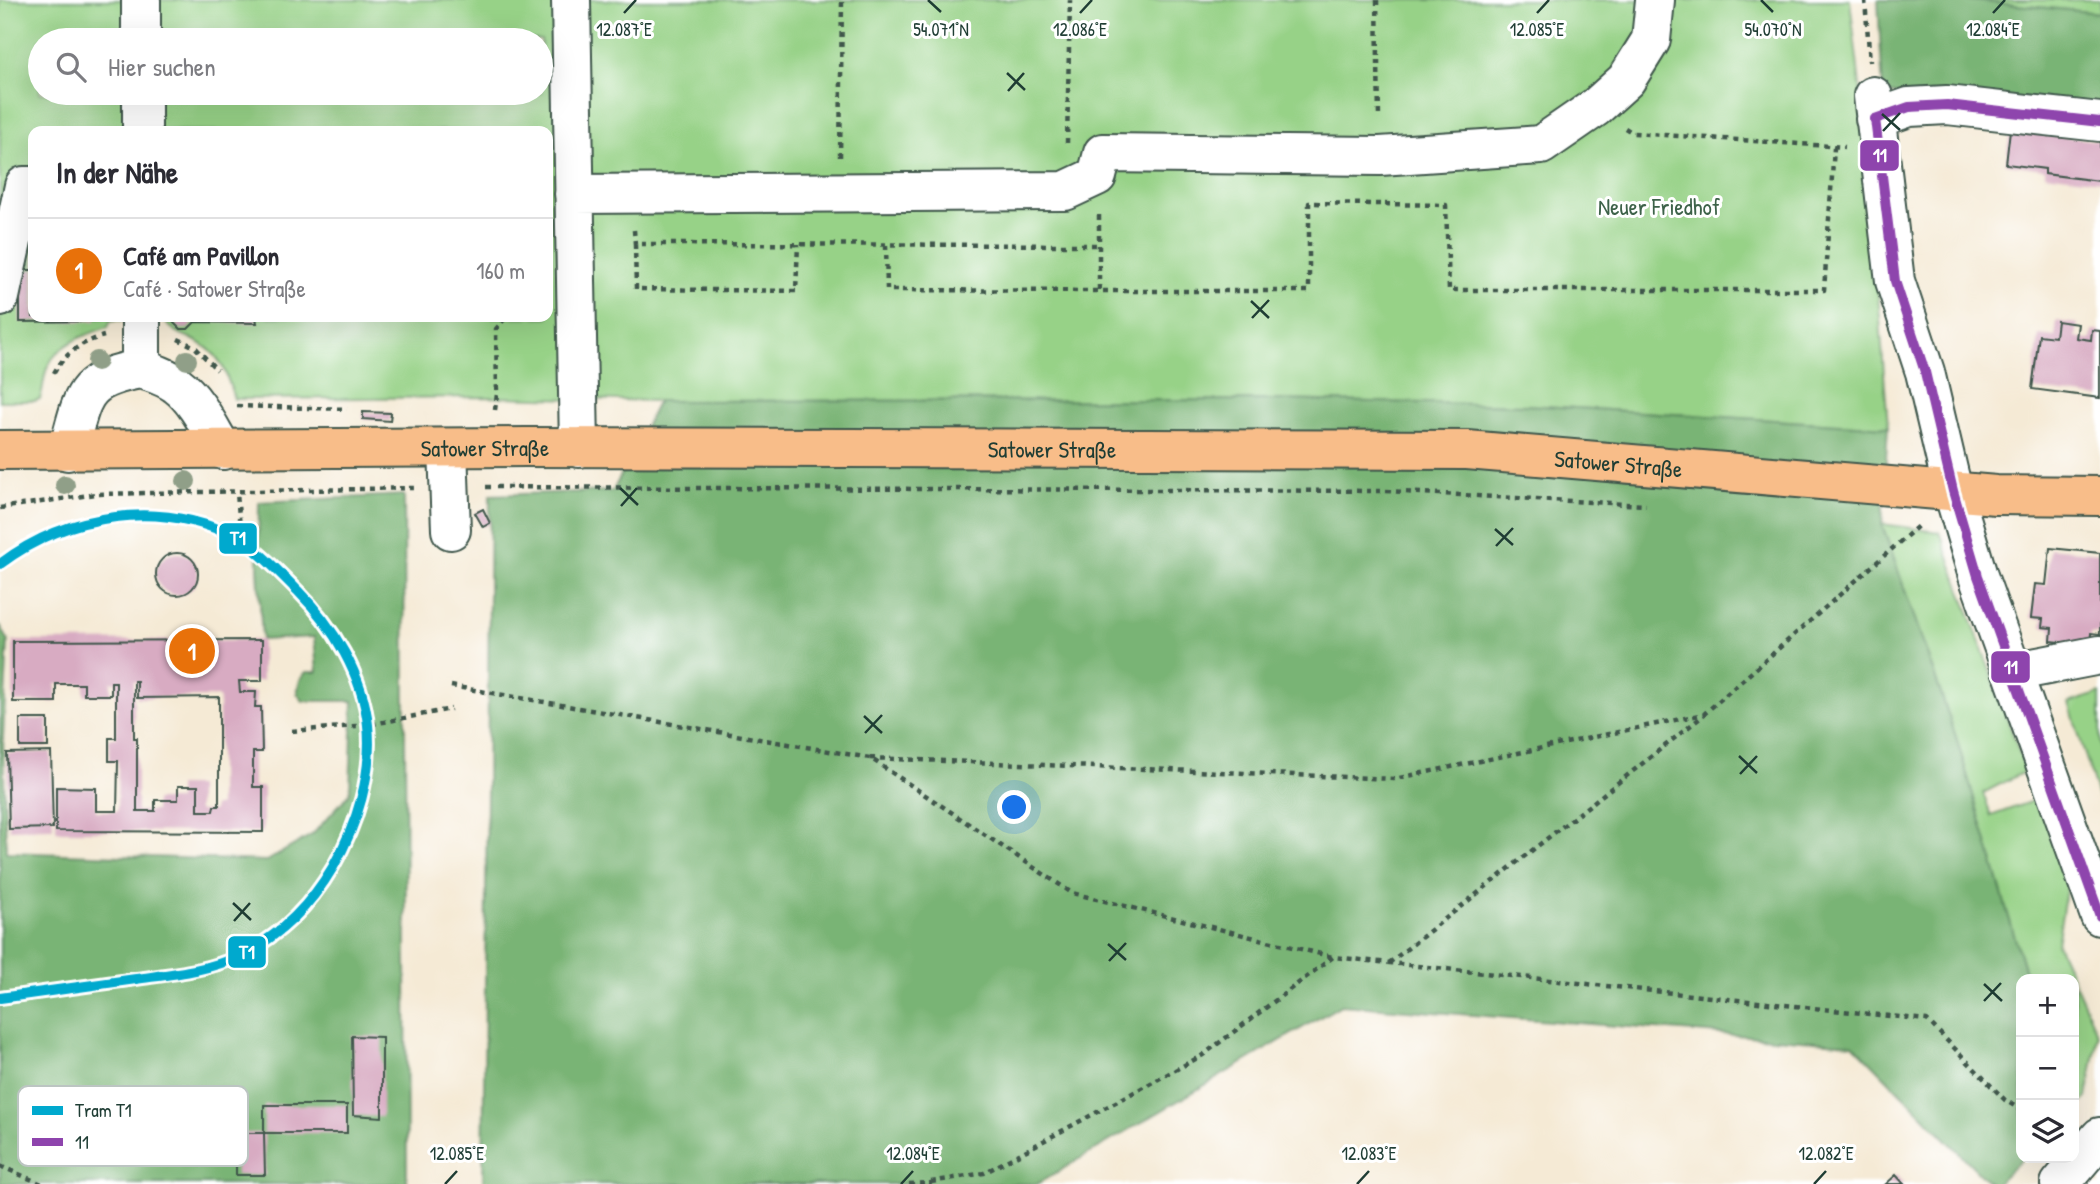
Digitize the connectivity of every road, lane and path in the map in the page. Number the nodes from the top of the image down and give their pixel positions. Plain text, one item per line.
1 (141, 0) edge
2 (571, 0) edge
3 (842, 0) edge
4 (1070, 0) edge
5 (1377, 0) edge
6 (1654, 0) edge
7 (1865, 0) edge
8 (141, 28) edge
9 (142, 105) edge
10 (1596, 107) junction
11 (1875, 119) junction
12 (2100, 122) edge
13 (142, 126) edge
14 (1834, 148) junction
15 (1380, 156) junction
16 (1081, 184) junction
17 (28, 186) edge
18 (839, 192) junction
19 (632, 193) junction
20 (575, 194) junction
21 (1377, 204) junction
22 (635, 244) junction
23 (798, 244) junction
24 (886, 245) junction
25 (1100, 245) junction
26 (1099, 291) junction
27 (0, 297) edge
28 (502, 322) edge
29 (141, 324) edge
30 (141, 369) junction
31 (219, 374) dead end
32 (229, 400) dead end
33 (359, 409) dead end
34 (495, 412) dead end
35 (448, 448) junction
36 (579, 448) junction
37 (0, 450) edge
38 (223, 450) junction
39 (68, 451) junction
40 (449, 487) junction
41 (237, 492) junction
42 (2100, 496) edge
43 (1648, 505) dead end
44 (1957, 506) junction
45 (0, 508) edge
46 (451, 530) dead end
47 (237, 551) dead end
48 (2100, 655) edge
49 (2012, 672) junction
50 (451, 686) dead end
51 (451, 709) dead end
52 (1704, 714) junction
53 (292, 731) dead end
54 (870, 758) junction
55 (2100, 916) edge
56 (1333, 957) junction
57 (1388, 963) junction
58 (2016, 1107) edge
59 (2100, 1138) edge
60 (0, 1166) edge
61 (932, 1183) edge
62 (42, 1184) edge
63 (909, 1184) edge
64 (2060, 1184) edge

1 - 8 street
2 - 20 street
3 - 18 path
4 - 16 path
5 - 15 path
6 - 10 street
7 - 11 path
9 - 13 street
10 - 14 path
10 - 15 street
11 - 12 street
11 - 14 path
11 - 44 street
14 - 21 path
15 - 16 street
15 - 21 path
16 - 18 street
16 - 25 path
17 - 27 street
18 - 19 street
19 - 20 street
19 - 22 path
20 - 36 street
21 - 26 path
22 - 23 path
22 - 23 path
23 - 24 path
24 - 25 path
24 - 26 path
25 - 26 path
28 - 34 path
29 - 30 street
29 - 31 path
30 - 38 street
30 - 39 street
32 - 33 path
35 - 36 main road, Satower Straße
35 - 38 main road, Satower Straße
35 - 40 street
36 - 44 main road, Satower Straße
37 - 39 main road, Satower Straße
38 - 39 main road, Satower Straße
40 - 41 path
40 - 43 path
40 - 46 street
41 - 45 path
41 - 47 path
42 - 44 main road, Satower Straße
44 - 49 street
44 - 52 path
48 - 49 street
49 - 55 street
50 - 54 path
51 - 53 path
52 - 54 path
52 - 57 path
54 - 56 path
56 - 57 path
56 - 61 path
57 - 58 path
59 - 64 street
60 - 62 path
61 - 63 path

